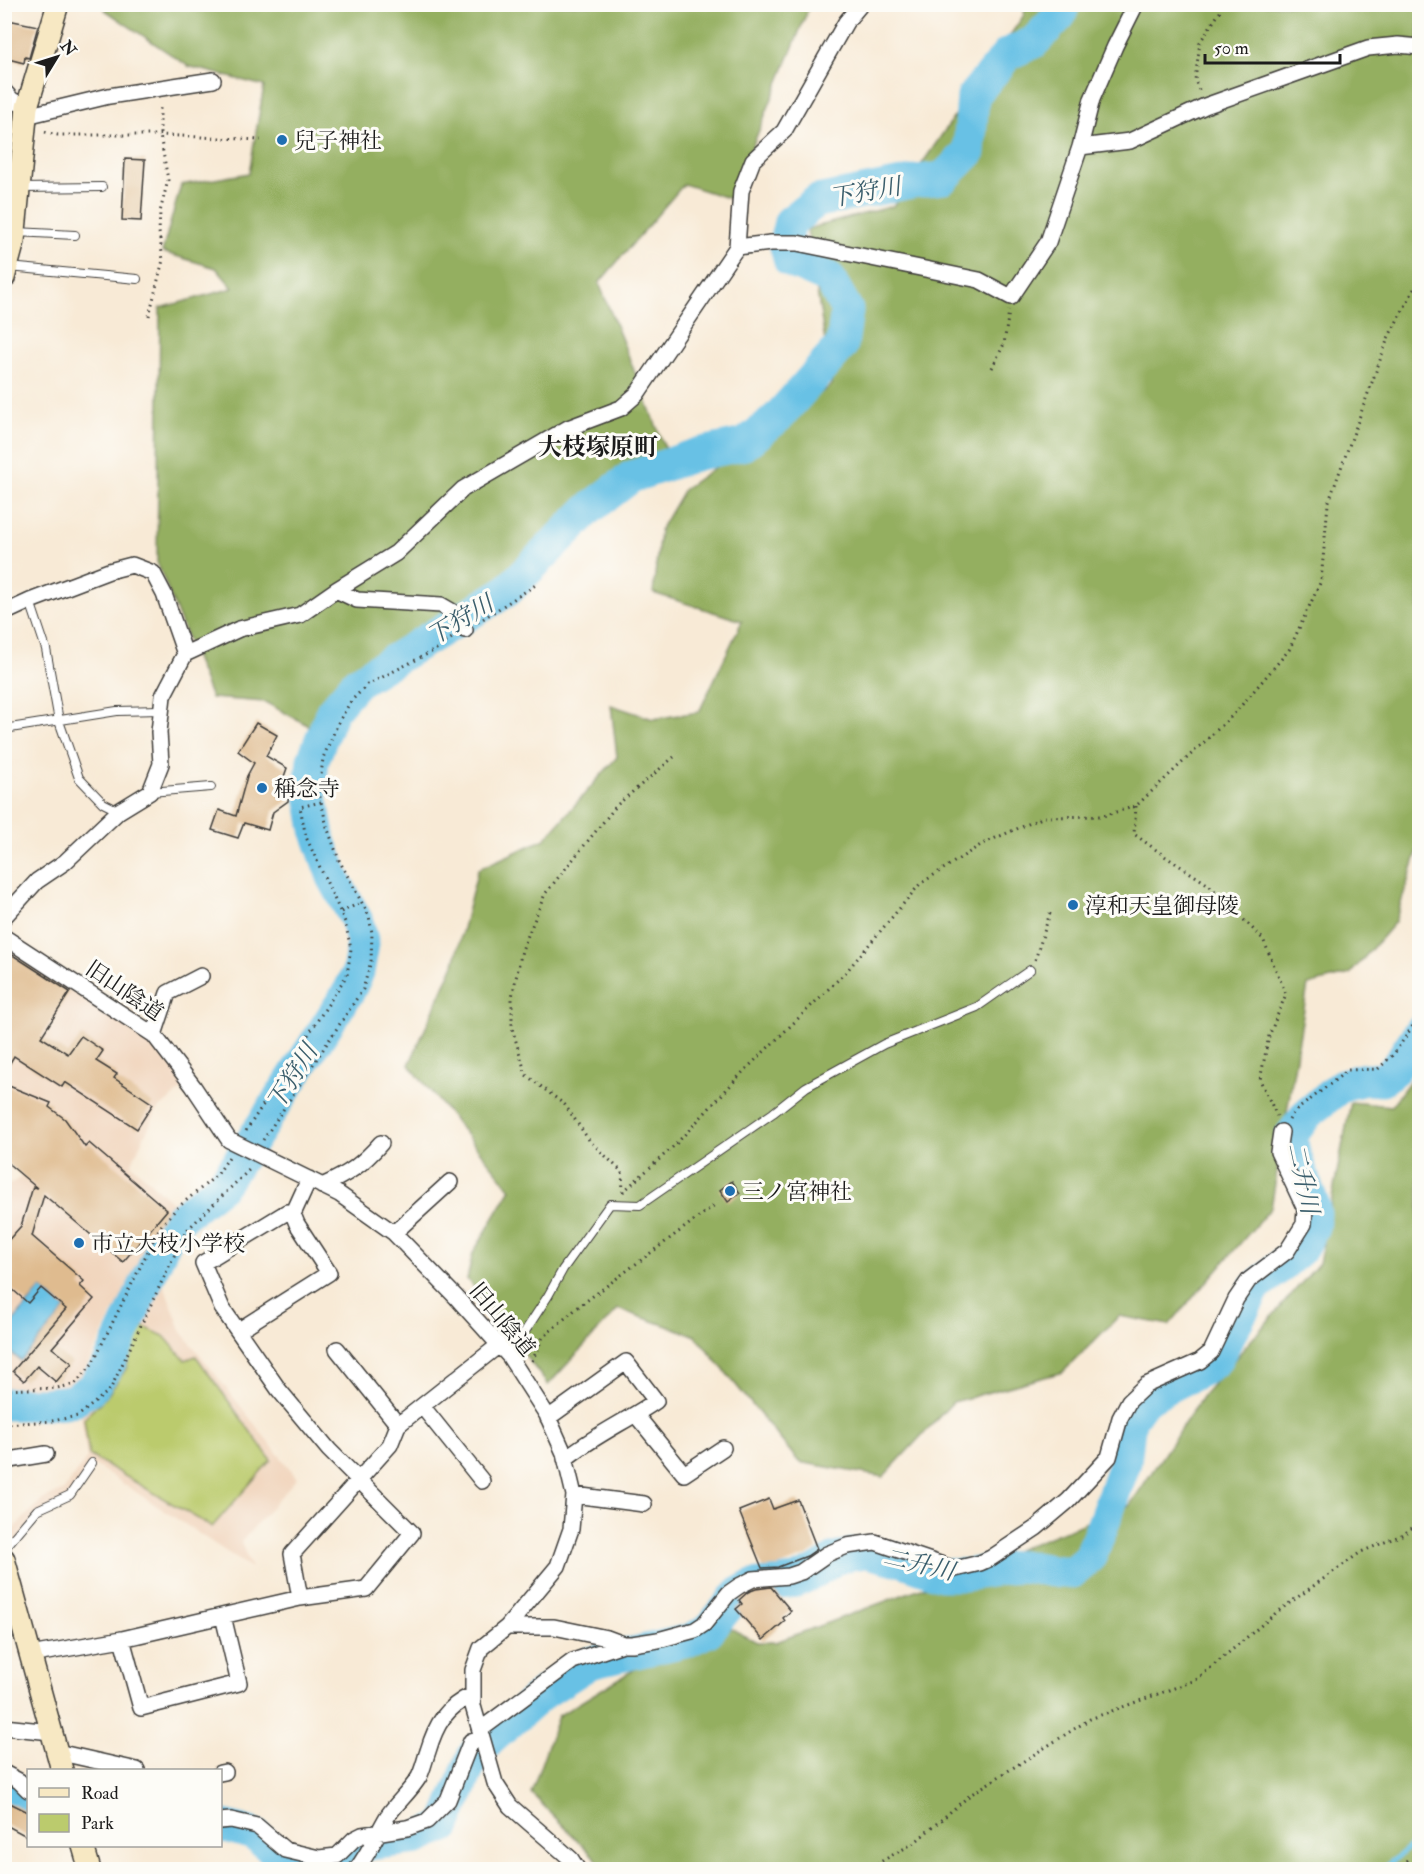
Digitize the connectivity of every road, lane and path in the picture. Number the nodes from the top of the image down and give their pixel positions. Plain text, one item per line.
1 (58, 4) edge
2 (861, 4) edge
3 (1136, 4) edge
4 (1221, 9) dead end
5 (1419, 47) edge
6 (213, 80) dead end
7 (161, 88) junction
8 (4, 91) edge
9 (1205, 106) junction
10 (26, 117) junction
11 (160, 135) junction
12 (261, 140) dead end
13 (1080, 147) junction
14 (102, 187) dead end
15 (19, 188) junction
16 (15, 232) junction
17 (75, 235) dead end
18 (737, 247) junction
19 (6, 273) edge
20 (1419, 278) edge
21 (137, 279) dead end
22 (1011, 297) junction
23 (149, 316) dead end
24 (992, 368) dead end
25 (537, 584) dead end
26 (336, 590) junction
27 (30, 601) junction
28 (4, 613) edge
29 (465, 630) junction
30 (185, 654) junction
31 (161, 710) junction
32 (59, 721) junction
33 (4, 729) edge
34 (674, 757) dead end
35 (211, 787) dead end
36 (150, 792) junction
37 (320, 802) junction
38 (1136, 806) junction
39 (300, 807) dead end
40 (120, 811) junction
41 (361, 902) junction
42 (1051, 910) dead end
43 (341, 912) dead end
44 (4, 917) edge
45 (4, 938) edge
46 (1030, 970) joint
47 (201, 976) dead end
48 (1419, 1015) edge
49 (154, 1035) junction
50 (1281, 1132) junction
51 (381, 1143) dead end
52 (256, 1153) junction
53 (316, 1182) junction
54 (450, 1182) dead end
55 (623, 1192) junction
56 (610, 1204) junction
57 (716, 1204) dead end
58 (293, 1214) junction
59 (394, 1233) junction
60 (239, 1330) junction
61 (337, 1349) dead end
62 (504, 1350) junction
63 (524, 1379) junction
64 (422, 1406) junction
65 (636, 1415) junction
66 (548, 1418) junction
67 (4, 1424) edge
68 (398, 1425) junction
69 (723, 1448) dead end
70 (46, 1454) dead end
71 (565, 1459) junction
72 (4, 1461) edge
73 (92, 1462) dead end
74 (360, 1480) junction
75 (482, 1481) dead end
76 (574, 1495) junction
77 (644, 1504) dead end
78 (1419, 1522) edge
79 (4, 1549) edge
80 (4, 1559) edge
81 (300, 1598) junction
82 (223, 1616) junction
83 (507, 1627) junction
84 (122, 1639) junction
85 (623, 1644) junction
86 (30, 1655) junction
87 (472, 1695) junction
88 (4, 1727) edge
89 (481, 1734) junction
90 (57, 1751) edge
91 (133, 1769) edge
92 (4, 1773) edge
93 (27, 1789) edge
94 (222, 1821) edge
95 (380, 1832) junction
96 (84, 1847) edge
97 (1419, 1854) edge
98 (90, 1869) edge
99 (356, 1869) edge
100 (578, 1869) edge
101 (866, 1869) edge
102 (1399, 1869) edge

1 - 10 main road
2 - 18 street
3 - 13 street
4 - 9 path
5 - 9 street
6 - 7 street
7 - 10 street
7 - 11 path
8 - 10 street
9 - 13 street
10 - 11 path
10 - 15 main road
11 - 12 path
11 - 23 path
13 - 22 street
14 - 15 lane
15 - 16 main road
16 - 17 lane
16 - 19 main road
18 - 22 street
18 - 26 street
19 - 21 lane
20 - 38 path
22 - 24 path
25 - 29 path
26 - 29 street
26 - 30 street
27 - 28 street
27 - 30 street
27 - 32 lane
29 - 37 path
30 - 31 street
31 - 32 lane
31 - 36 street
32 - 33 lane
32 - 40 lane
34 - 55 path
35 - 36 lane
36 - 40 street
37 - 39 path
37 - 41 path
38 - 50 path
38 - 55 path
40 - 44 street
41 - 43 path
41 - 52 path
42 - 46 path
45 - 49 street, 旧山陰道
46 - 56 lane
47 - 49 street
48 - 50 path
49 - 52 street, 旧山陰道
50 - 85 street
51 - 53 street
52 - 53 street, 旧山陰道
52 - 67 path
53 - 58 street
53 - 59 street, 旧山陰道
54 - 59 street
55 - 56 path
56 - 62 lane
57 - 63 path
58 - 60 street
58 - 60 street
59 - 62 street, 旧山陰道
60 - 74 street
61 - 68 street
62 - 63 street, 旧山陰道
62 - 64 street
63 - 66 street, 旧山陰道
64 - 68 street
64 - 75 street
65 - 66 street
65 - 69 street
65 - 71 street
66 - 71 street, 旧山陰道
68 - 74 street
70 - 72 street
71 - 76 street, 旧山陰道
73 - 79 lane
74 - 81 street
74 - 81 street
76 - 77 street
76 - 83 street, 旧山陰道
78 - 101 path
80 - 86 main road
81 - 82 street
82 - 84 street
82 - 84 street
83 - 85 street
83 - 87 street, 旧山陰道
84 - 86 street
85 - 89 street
86 - 90 main road
87 - 89 street, 旧山陰道
87 - 95 street
88 - 90 street
89 - 95 street
89 - 100 street, 旧山陰道
90 - 91 street
92 - 93 street
94 - 95 street
95 - 99 street
96 - 98 main road
97 - 102 path

